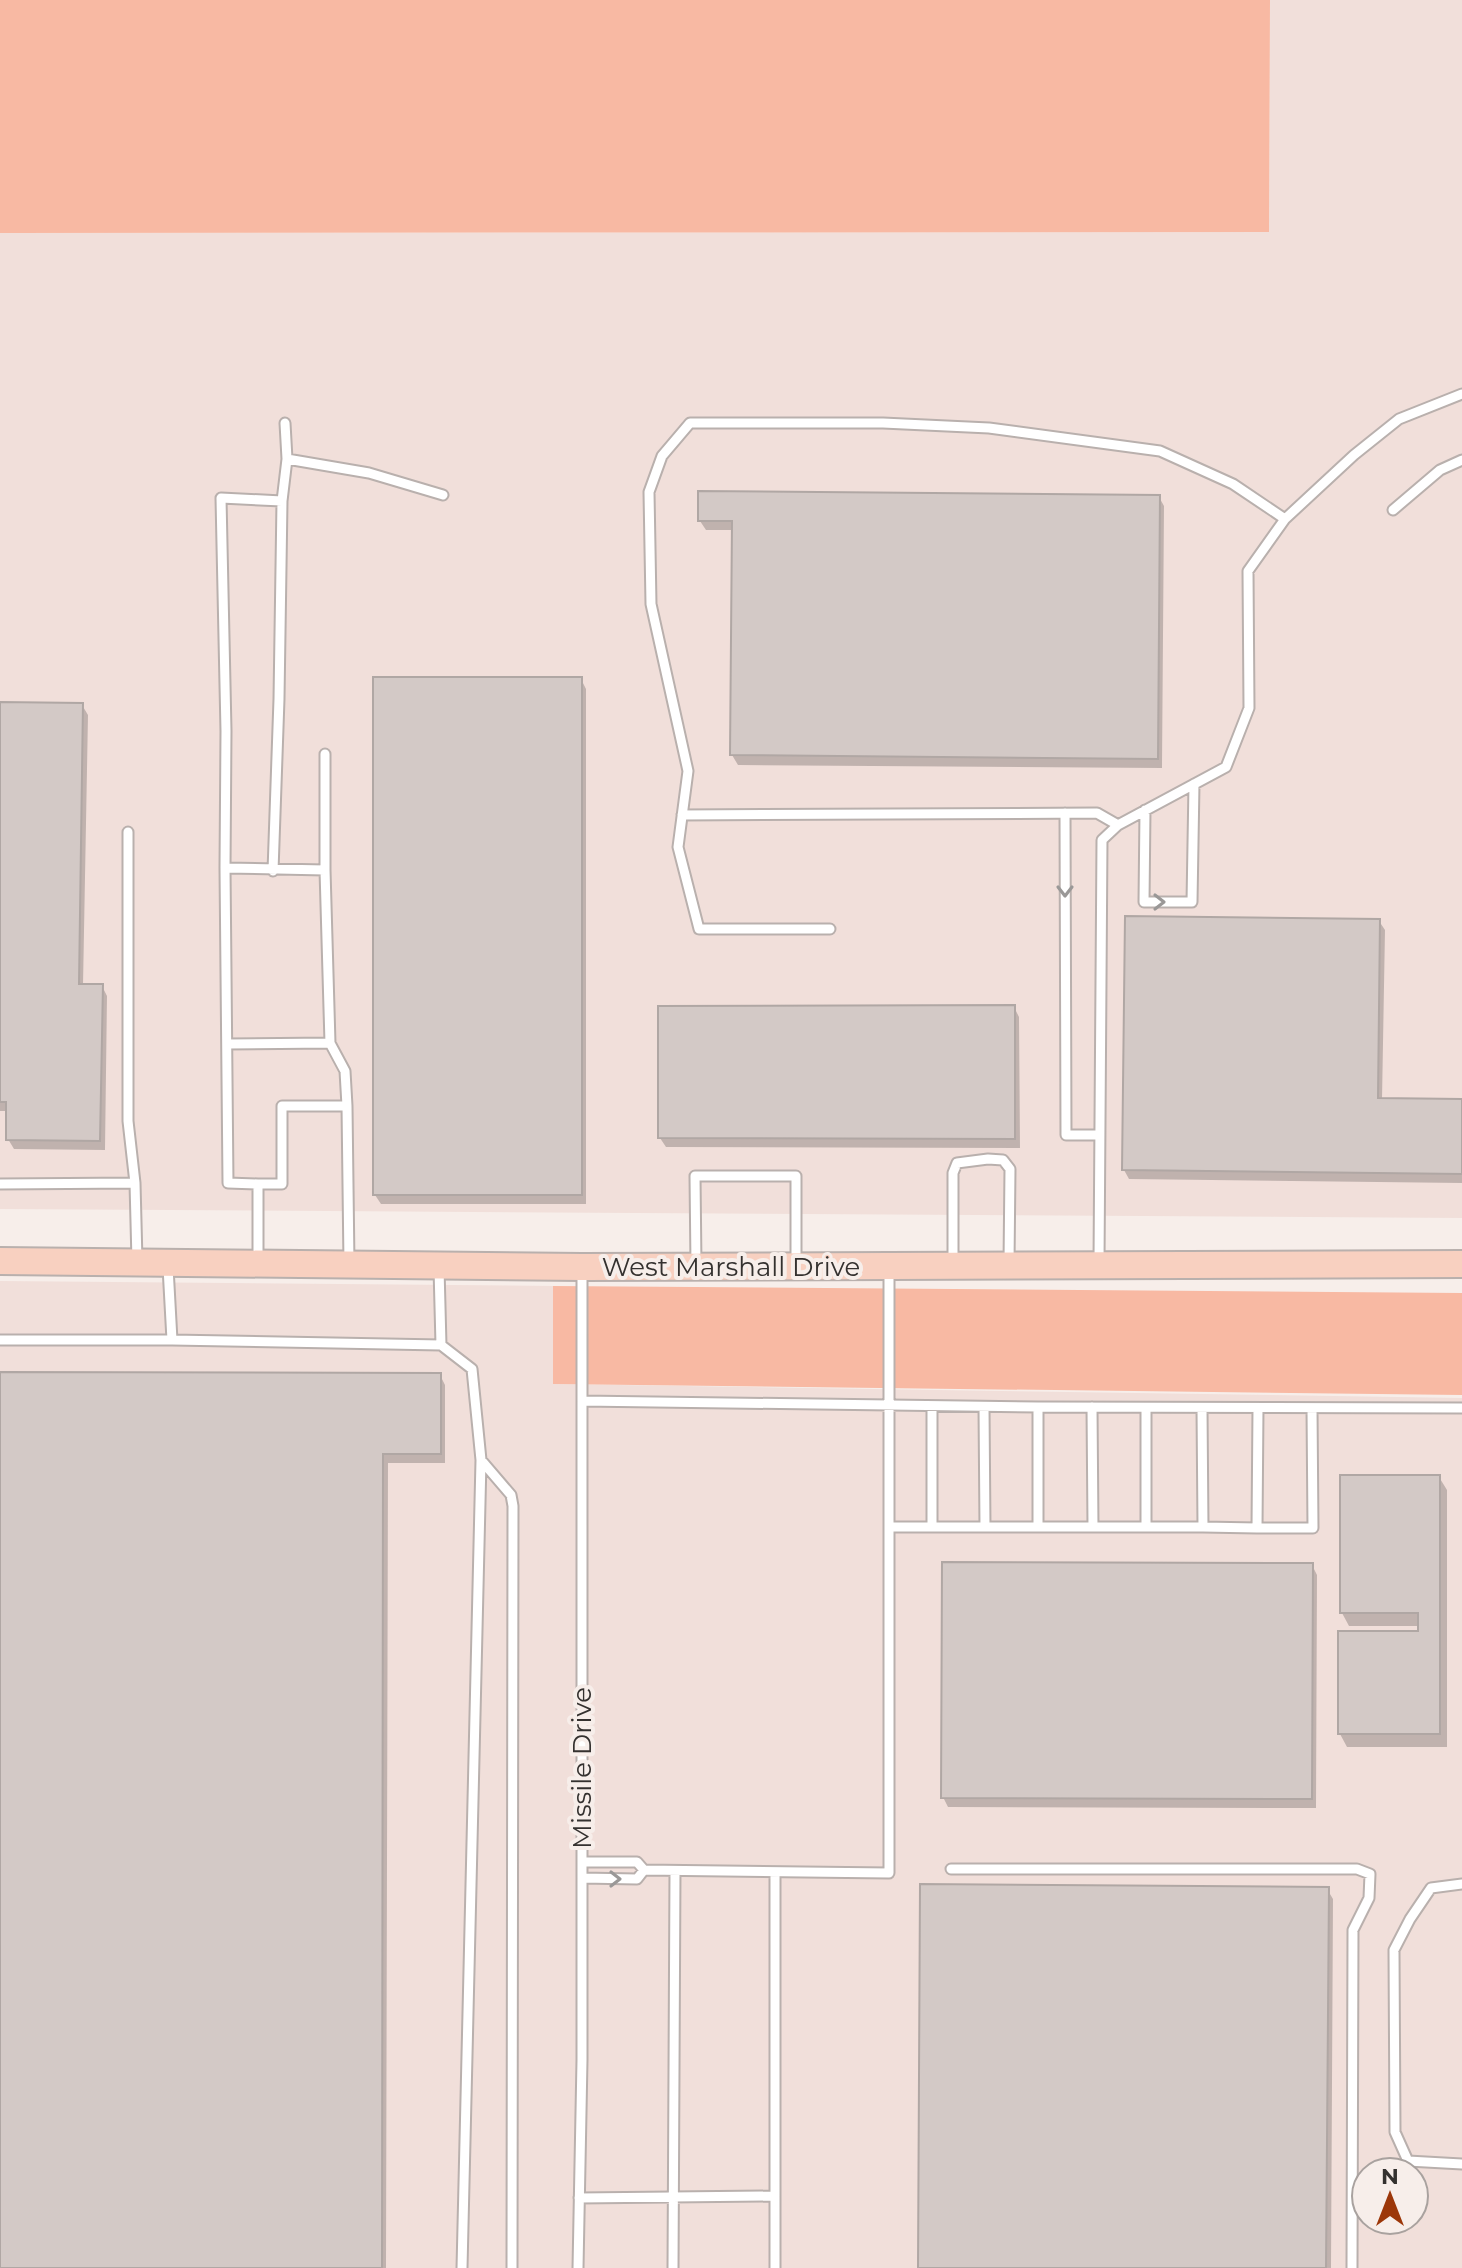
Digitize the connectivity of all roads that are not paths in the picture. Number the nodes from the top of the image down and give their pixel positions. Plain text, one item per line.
1 (1462, 394) edge
2 (285, 423) dead end
3 (287, 459) junction
4 (1462, 460) edge
5 (443, 495) dead end
6 (282, 501) junction
7 (1393, 510) dead end
8 (1285, 519) junction
9 (325, 754) dead end
10 (1194, 784) junction
11 (1145, 810) junction
12 (1065, 813) junction
13 (682, 815) junction
14 (1118, 825) junction
15 (128, 832) dead end
16 (225, 868) junction
17 (325, 870) junction
18 (273, 871) junction
19 (830, 929) dead end
20 (330, 1043) junction
21 (228, 1044) junction
22 (347, 1106) junction
23 (1100, 1135) junction
24 (135, 1183) junction
25 (0, 1184) edge
26 (258, 1184) junction
27 (0, 1261) edge
28 (137, 1262) junction
29 (168, 1262) junction
30 (258, 1263) junction
31 (1462, 1264) edge
32 (349, 1265) junction
33 (439, 1265) junction
34 (696, 1265) junction
35 (796, 1266) junction
36 (1009, 1266) junction
37 (1099, 1266) junction
38 (582, 1267) junction
39 (889, 1267) junction
40 (953, 1267) junction
41 (0, 1340) edge
42 (172, 1340) junction
43 (441, 1345) junction
44 (582, 1401) junction
45 (889, 1406) junction
46 (932, 1406) junction
47 (984, 1407) junction
48 (1038, 1407) junction
49 (1092, 1407) junction
50 (1146, 1408) junction
51 (1202, 1408) junction
52 (1258, 1408) junction
53 (1312, 1408) junction
54 (1462, 1408) edge
55 (481, 1460) junction
56 (889, 1527) junction
57 (932, 1527) junction
58 (985, 1527) junction
59 (1038, 1527) junction
60 (1093, 1527) junction
61 (1146, 1527) junction
62 (1203, 1527) junction
63 (1257, 1528) junction
64 (582, 1862) junction
65 (951, 1869) dead end
66 (644, 1870) junction
67 (675, 1871) junction
68 (775, 1872) junction
69 (582, 1878) junction
70 (1462, 1884) edge
71 (1462, 2164) edge
72 (775, 2196) junction
73 (673, 2197) junction
74 (579, 2198) junction
75 (462, 2268) edge
76 (512, 2268) edge
77 (578, 2268) edge
78 (673, 2268) edge
79 (775, 2268) edge
80 (1352, 2268) edge

1 - 8 lane
2 - 3 lane
3 - 5 lane
3 - 6 lane
4 - 7 lane
6 - 16 lane
6 - 18 lane
8 - 10 lane
8 - 13 lane
9 - 17 lane
10 - 11 lane
11 -> 10 lane
11 - 14 lane
12 - 13 lane
12 - 14 lane
12 -> 23 lane
13 - 19 lane
14 - 23 lane
15 - 24 lane
16 - 18 lane
16 - 21 lane
17 - 18 lane
17 - 20 lane
20 - 21 lane
20 - 22 lane
21 - 26 lane
22 - 26 lane
22 - 32 lane
23 - 37 lane
24 - 25 lane
24 - 28 lane
26 - 30 lane
27 - 28 main road, West Marshall Drive
28 - 29 main road, West Marshall Drive
29 - 30 main road, West Marshall Drive
29 - 42 lane
30 - 32 main road, West Marshall Drive
31 - 37 main road, West Marshall Drive
32 - 33 main road, West Marshall Drive
33 - 38 main road, West Marshall Drive
33 - 43 lane
34 - 35 main road, West Marshall Drive
34 - 35 lane
34 - 38 main road, West Marshall Drive
35 - 39 main road, West Marshall Drive
36 - 37 main road, West Marshall Drive
36 - 40 main road, West Marshall Drive
36 - 40 lane
38 - 44 lane, Missile Drive
39 - 40 main road, West Marshall Drive
39 - 45 lane
41 - 42 lane
42 - 43 lane
43 - 55 lane
44 - 45 lane
44 - 64 lane, Missile Drive
45 - 46 lane
45 - 56 lane
46 - 47 lane
46 - 57 lane
47 - 48 lane
47 - 58 lane
48 - 49 lane
48 - 59 lane
49 - 50 lane
49 - 60 lane
50 - 51 lane
50 - 61 lane
51 - 52 lane
51 - 62 lane
52 - 53 lane
52 - 63 lane
53 - 54 lane
53 - 63 lane
55 - 75 lane
55 - 76 lane
56 - 57 lane
56 - 68 lane
57 - 58 lane
58 - 59 lane
59 - 60 lane
60 - 61 lane
61 - 62 lane
62 - 63 lane
64 - 66 lane
64 - 69 lane, Missile Drive
65 - 80 lane
66 - 67 lane
69 -> 66 lane
67 - 68 lane
67 - 73 lane
68 - 72 lane
69 - 74 lane, Missile Drive
70 - 71 lane
72 - 73 lane
72 - 79 lane
73 - 74 lane
73 - 78 lane
74 - 77 lane, Missile Drive

